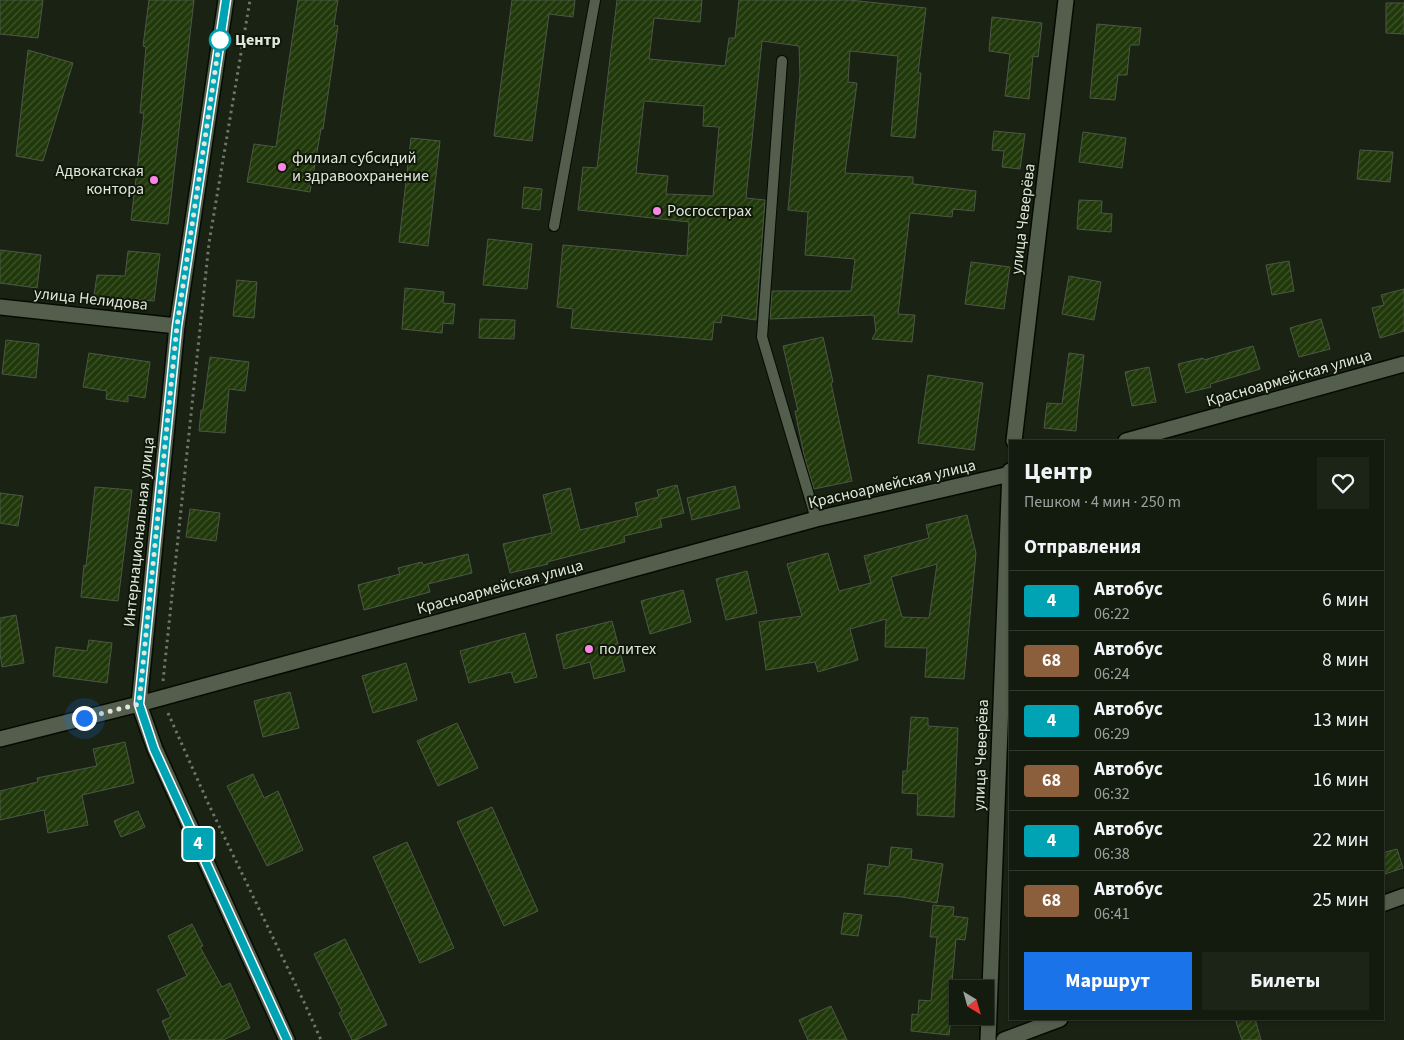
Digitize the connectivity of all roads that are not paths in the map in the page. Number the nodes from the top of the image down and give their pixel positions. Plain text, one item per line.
1 (226, 0) edge
2 (595, 0) edge
3 (1066, 0) edge
4 (782, 61) dead end
5 (554, 226) dead end
6 (0, 306) edge
7 (177, 326) junction
8 (1404, 364) edge
9 (1014, 440) edge
10 (1130, 440) edge
11 (1009, 473) edge
12 (1009, 499) edge
13 (816, 519) junction
14 (139, 704) junction
15 (0, 739) edge
16 (1404, 896) edge
17 (1384, 903) edge
18 (1057, 1020) edge
19 (287, 1040) edge
20 (988, 1040) edge
21 (1004, 1040) edge

1 - 7 main road, Интернациональная улица
2 - 5 lane
3 - 9 main road, улица Чеверёва
4 - 13 lane
6 - 7 main road, улица Нелидова
7 - 14 main road, Интернациональная улица
8 - 10 main road, Красноармейская улица
11 - 13 main road, Красноармейская улица
12 - 20 main road, улица Чеверёва
13 - 14 main road, Красноармейская улица
14 - 15 main road, Красноармейская улица
14 - 19 main road, Интернациональная улица
16 - 17 main road
18 - 21 main road

